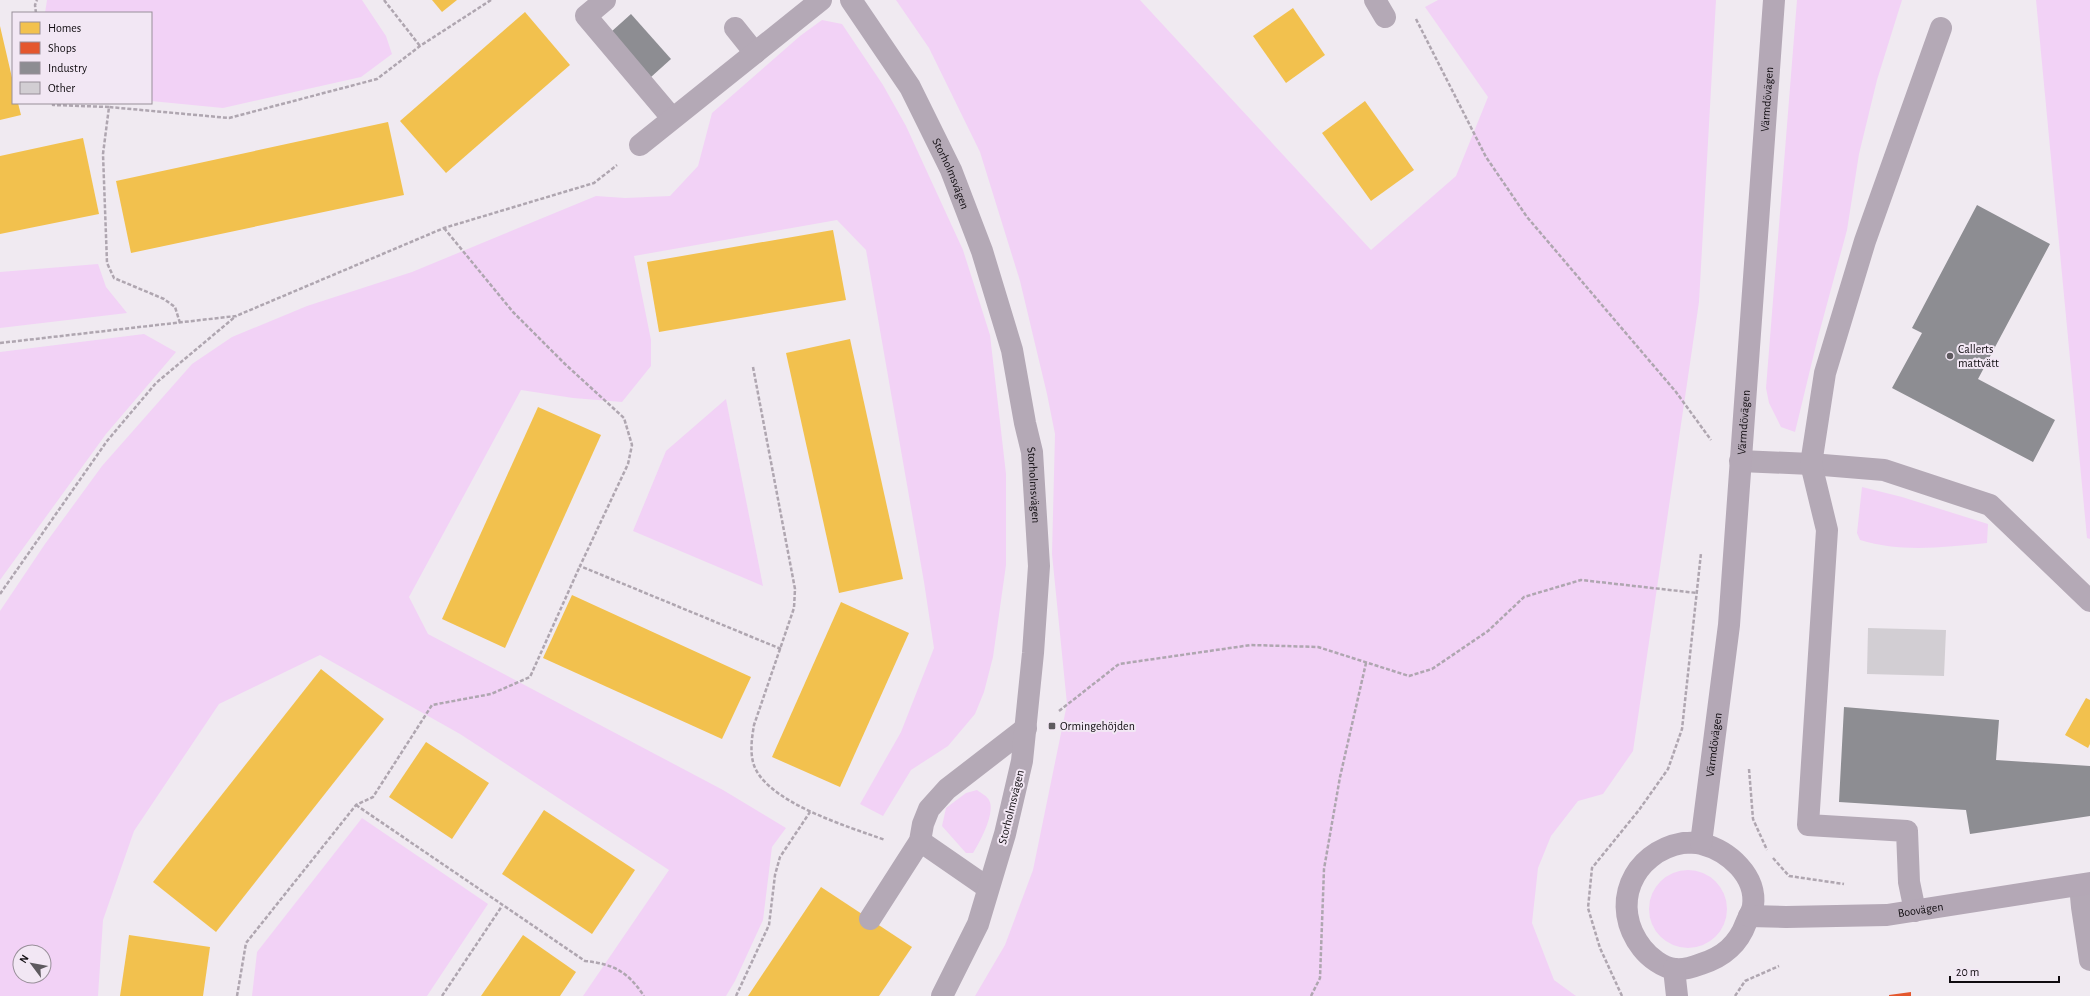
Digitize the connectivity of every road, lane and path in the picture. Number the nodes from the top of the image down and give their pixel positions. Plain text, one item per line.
1 (37, 0) edge
2 (384, 0) edge
3 (491, 0) edge
4 (605, 0) edge
5 (821, 0) edge
6 (850, 0) edge
7 (1774, 0) edge
8 (36, 12) edge
9 (1415, 19) dead end
10 (735, 28) dead end
11 (1941, 28) dead end
12 (420, 46) junction
13 (755, 53) junction
14 (54, 104) edge
15 (108, 107) junction
16 (672, 118) junction
17 (640, 145) joint
18 (444, 228) junction
19 (236, 316) junction
20 (180, 323) junction
21 (0, 343) edge
22 (754, 367) dead end
23 (1713, 442) dead end
24 (1740, 461) junction
25 (1812, 464) junction
26 (580, 566) junction
27 (1697, 593) dead end
28 (0, 594) edge
29 (2090, 601) edge
30 (781, 649) junction
31 (1366, 663) junction
32 (1059, 711) dead end
33 (1026, 728) junction
34 (356, 805) junction
35 (810, 812) junction
36 (888, 841) dead end
37 (920, 841) junction
38 (1701, 844) junction
39 (2085, 884) edge
40 (988, 888) junction
41 (502, 906) junction
42 (1914, 911) junction
43 (1749, 916) junction
44 (870, 919) dead end
45 (2090, 960) edge
46 (1779, 966) dead end
47 (1674, 969) junction
48 (237, 996) edge
49 (442, 996) edge
50 (644, 996) edge
51 (736, 996) edge
52 (942, 996) edge
53 (1311, 996) edge
54 (1677, 996) edge
55 (1735, 996) edge

1 - 8 path
2 - 12 path
3 - 12 path
4 - 16 street
5 - 13 street
6 - 33 street, Storholmsvägen
7 - 24 main road, Värmdövägen
9 - 23 path
10 - 13 street
11 - 25 street
12 - 15 path
13 - 16 street
14 - 15 path
15 - 20 path
16 - 17 street
17 - 18 path
18 - 19 path
18 - 26 path
19 - 20 path
19 - 28 path
20 - 21 path
22 - 30 path
24 - 25 street
24 - 38 main road, Värmdövägen
25 - 29 street
25 - 42 street
26 - 30 path
26 - 34 path
27 - 31 path
30 - 35 path
31 - 32 path
31 - 53 path
33 - 37 street
33 - 40 street, Storholmsvägen
34 - 41 path
34 - 48 path
35 - 36 path
35 - 51 path
37 - 40 street
37 - 44 street
38 - 43 main road
38 - 47 main road
39 - 42 main road, Boovägen
39 - 45 street
40 - 52 street, Storholmsvägen
41 - 49 path
41 - 50 path
42 - 43 main road, Boovägen
43 - 47 main road
46 - 55 path
47 - 54 main road

